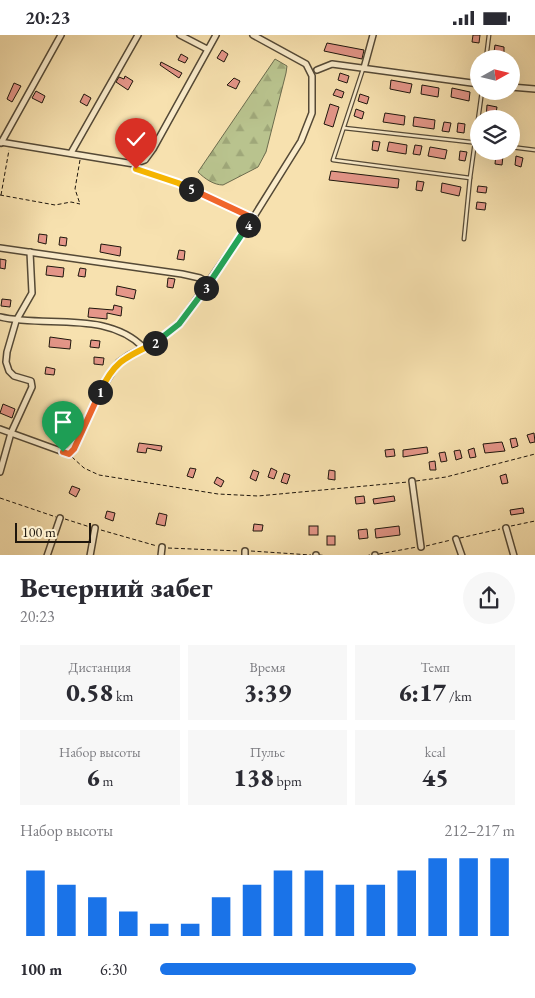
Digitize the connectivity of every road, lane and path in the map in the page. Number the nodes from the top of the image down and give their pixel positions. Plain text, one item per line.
1 (61, 35) edge
2 (138, 35) edge
3 (180, 35) edge
4 (216, 35) edge
5 (253, 35) edge
6 (373, 35) edge
7 (489, 35) edge
8 (207, 49) junction
9 (487, 50) edge
10 (364, 68) junction
11 (317, 70) dead end
12 (470, 83) edge
13 (520, 88) edge
14 (535, 89) edge
15 (344, 127) junction
16 (0, 142) edge
17 (470, 142) edge
18 (10, 144) junction
19 (520, 148) edge
20 (535, 150) edge
21 (71, 153) junction
22 (81, 155) junction
23 (474, 160) edge
24 (134, 164) junction
25 (470, 178) junction
26 (0, 195) edge
27 (253, 218) junction
28 (464, 239) dead end
29 (0, 248) edge
30 (30, 252) junction
31 (209, 283) junction
32 (0, 317) edge
33 (16, 321) junction
34 (144, 348) junction
35 (0, 429) edge
36 (11, 433) junction
37 (535, 453) edge
38 (69, 454) junction
39 (0, 472) edge
40 (412, 481) junction
41 (0, 498) edge
42 (60, 518) junction
43 (506, 527) dead end
44 (95, 529) junction
45 (456, 539) dead end
46 (162, 547) junction
47 (421, 547) dead end
48 (245, 553) edge
49 (47, 555) edge
50 (90, 555) edge
51 (161, 555) edge
52 (316, 555) edge
53 (327, 555) edge
54 (362, 555) edge
55 (375, 555) edge
56 (462, 555) edge
57 (514, 555) edge

1 - 16 street
2 - 21 street
3 - 8 street
4 - 8 street
5 - 27 street
6 - 10 street
7 - 9 lane
8 - 24 street
10 - 11 street
10 - 12 street
10 - 15 lane
13 - 14 street
15 - 17 lane
15 - 25 lane
16 - 18 street
18 - 21 street
18 - 26 path
19 - 20 lane
21 - 22 street
22 - 24 street
22 - 26 path
23 - 25 lane
24 - 27 street
25 - 28 lane
27 - 31 street
29 - 30 street
30 - 31 street
30 - 33 street
31 - 34 street
32 - 33 street
33 - 34 street
33 - 36 street
34 - 38 street
35 - 36 street
36 - 38 street
36 - 39 street
37 - 40 path
38 - 40 path
40 - 47 street
41 - 42 path
42 - 44 path
42 - 49 street
43 - 57 street
44 - 46 path
44 - 50 street
45 - 56 street
46 - 48 path
46 - 51 street
48 - 52 path
52 - 53 path
54 - 55 path

